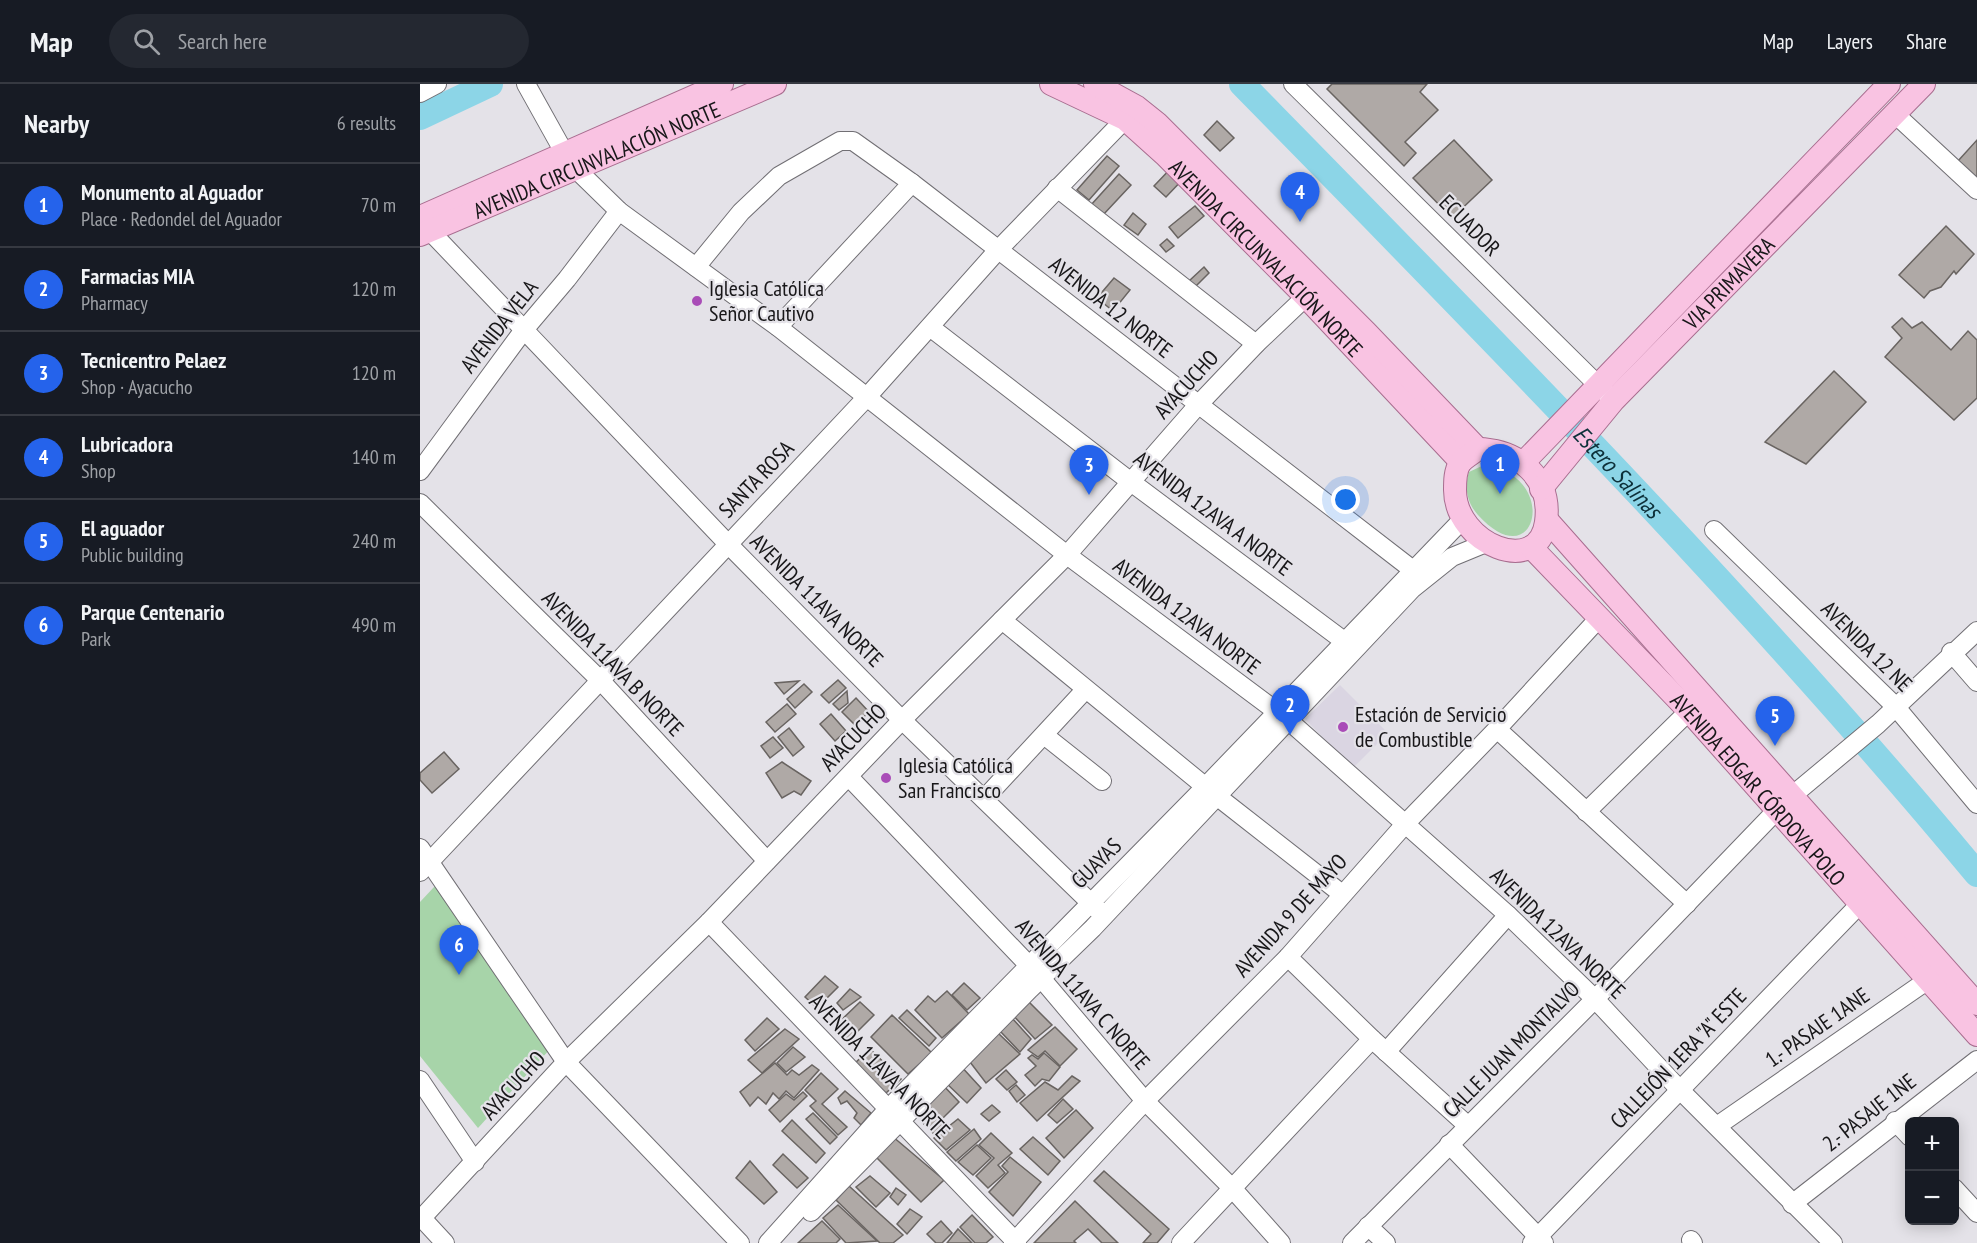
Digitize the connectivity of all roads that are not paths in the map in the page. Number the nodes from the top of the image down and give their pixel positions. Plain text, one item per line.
1 (437, 84) edge
2 (526, 84) edge
3 (722, 84) edge
4 (775, 84) edge
5 (1051, 84) edge
6 (1095, 84) edge
7 (1889, 84) edge
8 (1924, 84) edge
9 (1298, 86) edge
10 (420, 93) edge
11 (1131, 113) junction
12 (1895, 114) junction
13 (571, 162) junction
14 (912, 183) junction
15 (1057, 188) junction
16 (1977, 190) edge
17 (619, 211) junction
18 (423, 228) edge
19 (998, 250) junction
20 (696, 267) junction
21 (1312, 291) junction
22 (778, 327) junction
23 (930, 327) junction
24 (522, 331) junction
25 (1256, 344) junction
26 (1597, 385) junction
27 (866, 398) junction
28 (1614, 400) junction
29 (1198, 405) junction
30 (1469, 456) junction
31 (1524, 462) junction
32 (420, 471) edge
33 (1131, 482) junction
34 (1541, 489) junction
35 (420, 503) edge
36 (1462, 520) junction
37 (1546, 520) junction
38 (1714, 530) dead end
39 (1486, 543) junction
40 (728, 544) junction
41 (1531, 547) junction
42 (1067, 555) junction
43 (1419, 574) junction
44 (1600, 617) junction
45 (1002, 620) junction
46 (1977, 631) edge
47 (1348, 646) junction
48 (1951, 652) junction
49 (601, 681) junction
50 (1977, 682) edge
51 (1085, 690) junction
52 (1895, 706) junction
53 (1689, 711) junction
54 (1282, 716) junction
55 (902, 720) junction
56 (1497, 729) junction
57 (1044, 735) junction
58 (849, 777) junction
59 (1102, 781) dead end
60 (1211, 792) junction
61 (984, 799) junction
62 (1785, 802) junction
63 (1977, 804) edge
64 (1586, 812) junction
65 (1406, 823) junction
66 (424, 860) edge
67 (768, 861) junction
68 (1342, 894) junction
69 (1090, 903) junction
70 (1687, 904) junction
71 (1859, 905) junction
72 (1508, 915) junction
73 (1105, 916) junction
74 (709, 922) junction
75 (1288, 957) junction
76 (1035, 972) junction
77 (1936, 975) junction
78 (1594, 999) junction
79 (1977, 1004) edge
80 (1977, 1035) edge
81 (1372, 1039) junction
82 (1386, 1052) junction
83 (1977, 1060) edge
84 (566, 1062) junction
85 (420, 1080) edge
86 (1680, 1090) junction
87 (1145, 1101) junction
88 (894, 1115) junction
89 (1895, 1121) junction
90 (1467, 1125) junction
91 (1717, 1126) junction
92 (1905, 1132) edge
93 (1449, 1144) junction
94 (475, 1162) junction
95 (1232, 1188) junction
96 (1959, 1193) edge
97 (1792, 1204) junction
98 (1977, 1213) edge
99 (421, 1218) edge
100 (1368, 1226) junction
101 (1538, 1241) edge
102 (1015, 1242) edge
103 (445, 1243) edge
104 (740, 1243) edge
105 (768, 1243) edge
106 (781, 1243) edge
107 (1181, 1243) edge
108 (1281, 1243) edge
109 (1352, 1243) edge
110 (1386, 1243) edge
111 (1833, 1243) edge

1 - 10 street
2 - 13 street, AVENIDA 12AVA NORTE
3 - 13 main road, AVENIDA CIRCUNVALACIÓN NORTE
4 - 13 main road, AVENIDA CIRCUNVALACIÓN NORTE
5 - 11 main road, AVENIDA CIRCUNVALACIÓN NORTE
6 - 11 main road, AVENIDA CIRCUNVALACIÓN NORTE
7 - 26 main road, VIA PRIMAVERA
8 - 12 main road, VIA PRIMAVERA
9 - 26 street, ECUADOR
11 - 15 street, SANTA ROSA
11 - 21 main road, AVENIDA CIRCUNVALACIÓN NORTE
12 - 16 street
12 - 28 main road, VIA PRIMAVERA
13 - 17 street, AVENIDA 12AVA NORTE
13 - 18 main road, AVENIDA CIRCUNVALACIÓN NORTE
14 - 19 street, AVENIDA 12 NORTE
14 - 20 street, AVENIDA 12 NORTE
14 - 22 street
15 - 19 street, SANTA ROSA
15 - 25 street
17 - 20 street, AVENIDA 12AVA NORTE
17 - 24 street, AVENIDA VELA
18 - 24 street, AVENIDA 11AVA NORTE
19 - 23 street, SANTA ROSA
19 - 29 street, AVENIDA 12 NORTE
20 - 22 street, AVENIDA 12AVA NORTE
21 - 25 street, AYACUCHO
21 - 30 main road, AVENIDA CIRCUNVALACIÓN NORTE
22 - 27 street, AVENIDA 12AVA NORTE
23 - 27 street, SANTA ROSA
23 - 33 street, AVENIDA 12AVA A NORTE
24 - 32 street, AVENIDA VELA
24 - 40 street, AVENIDA 11AVA NORTE
25 - 29 street, AYACUCHO
26 - 28 street, ECUADOR
26 - 31 main road, VIA PRIMAVERA
27 - 40 street, SANTA ROSA
27 - 42 street, AVENIDA 12AVA NORTE
28 - 34 main road, VIA PRIMAVERA
29 - 33 street, AYACUCHO
29 - 43 street, AVENIDA 12 NORTE
30 - 31 main road
30 - 36 main road
31 - 34 main road
33 - 42 street, AYACUCHO
33 - 47 street, AVENIDA 12AVA A NORTE
34 - 37 main road
35 - 49 street, AVENIDA 11AVA B NORTE
36 - 39 main road
36 - 43 street, GUAYAS
37 - 41 main road
37 - 62 main road, AVENIDA EDGAR CÓRDOVA POLO
38 - 52 street, AVENIDA 12 NE
39 - 41 main road
39 - 43 street, GUAYAS
40 - 49 street, SANTA ROSA
40 - 55 street, AVENIDA 11AVA NORTE
41 - 44 main road, AVENIDA EDGAR CÓRDOVA POLO
42 - 45 street, AYACUCHO
42 - 54 street, AVENIDA 12AVA NORTE
43 - 47 street, GUAYAS
44 - 53 main road, AVENIDA EDGAR CÓRDOVA POLO
44 - 56 street, AVENIDA 9 DE MAYO
45 - 51 street
45 - 55 street, AYACUCHO
46 - 48 street, CALLE JUAN MONTALVO
47 - 54 street, GUAYAS
48 - 50 street
48 - 52 street, CALLE JUAN MONTALVO
49 - 66 street, SANTA ROSA
49 - 67 street, AVENIDA 11AVA B NORTE
51 - 57 street
51 - 60 street
52 - 62 street, CALLE JUAN MONTALVO
52 - 63 street, AVENIDA 12 NE
53 - 62 main road, AVENIDA EDGAR CÓRDOVA POLO
53 - 64 street
54 - 60 street, GUAYAS
54 - 65 street, AVENIDA 12AVA NORTE
55 - 58 street, AYACUCHO
55 - 61 street, AVENIDA 11AVA NORTE
56 - 64 street
56 - 65 street, AVENIDA 9 DE MAYO
57 - 59 street
57 - 61 street
58 - 67 street, AYACUCHO
58 - 76 street, AVENIDA 11AVA C NORTE
60 - 68 street
60 - 69 street, GUAYAS
60 - 73 street, GUAYAS
61 - 69 street, AVENIDA 11AVA NORTE
62 - 70 street, CALLE JUAN MONTALVO
62 - 71 main road, AVENIDA EDGAR CÓRDOVA POLO
62 - 77 main road, AVENIDA EDGAR CÓRDOVA POLO
64 - 70 street
65 - 68 street, AVENIDA 9 DE MAYO
65 - 72 street, AVENIDA 12AVA NORTE
66 - 84 street
67 - 74 street, AYACUCHO
68 - 75 street, AVENIDA 9 DE MAYO
69 - 73 street, AVENIDA 11AVA NORTE
69 - 76 street, GUAYAS
70 - 78 street, CALLE JUAN MONTALVO
71 - 77 main road, AVENIDA EDGAR CÓRDOVA POLO
71 - 86 street, CALLEJÓN 1ERA "A" ESTE
72 - 78 street, AVENIDA 12AVA NORTE
72 - 82 street
73 - 76 street, GUAYAS
74 - 84 street, AYACUCHO
74 - 88 street, AVENIDA 11AVA A NORTE
75 - 81 street
75 - 87 street, AVENIDA 9 DE MAYO
76 - 87 street, AVENIDA 11AVA C NORTE
76 - 88 street, GUAYAS
77 - 79 main road, AVENIDA EDGAR CÓRDOVA POLO
77 - 80 main road, AVENIDA EDGAR CÓRDOVA POLO
77 - 91 street, 1.- PASAJE 1ANE
78 - 86 street, AVENIDA 12AVA NORTE
78 - 90 street, CALLE JUAN MONTALVO
81 - 82 street
81 - 95 street
82 - 90 street
83 - 89 street, 2.- PASAJE 1NE
84 - 94 street, AYACUCHO
84 - 104 street
85 - 94 street
86 - 91 street, AVENIDA 12AVA NORTE
86 - 101 street, CALLEJÓN 1ERA "A" ESTE
87 - 95 street, AVENIDA 11AVA C NORTE
87 - 102 street, AVENIDA 9 DE MAYO
88 - 102 street, AVENIDA 11AVA A NORTE
88 - 105 street, GUAYAS
88 - 106 street, GUAYAS
89 - 92 street
89 - 97 street, 2.- PASAJE 1NE
90 - 93 street, CALLE JUAN MONTALVO
91 - 97 street, AVENIDA 12AVA NORTE
93 - 100 street, CALLE JUAN MONTALVO
93 - 101 street
94 - 99 street, AYACUCHO
95 - 107 street
95 - 108 street, AVENIDA 11AVA C NORTE
96 - 98 street
97 - 111 street, AVENIDA 12AVA NORTE
99 - 103 street
100 - 109 street, CALLE JUAN MONTALVO
100 - 110 street

